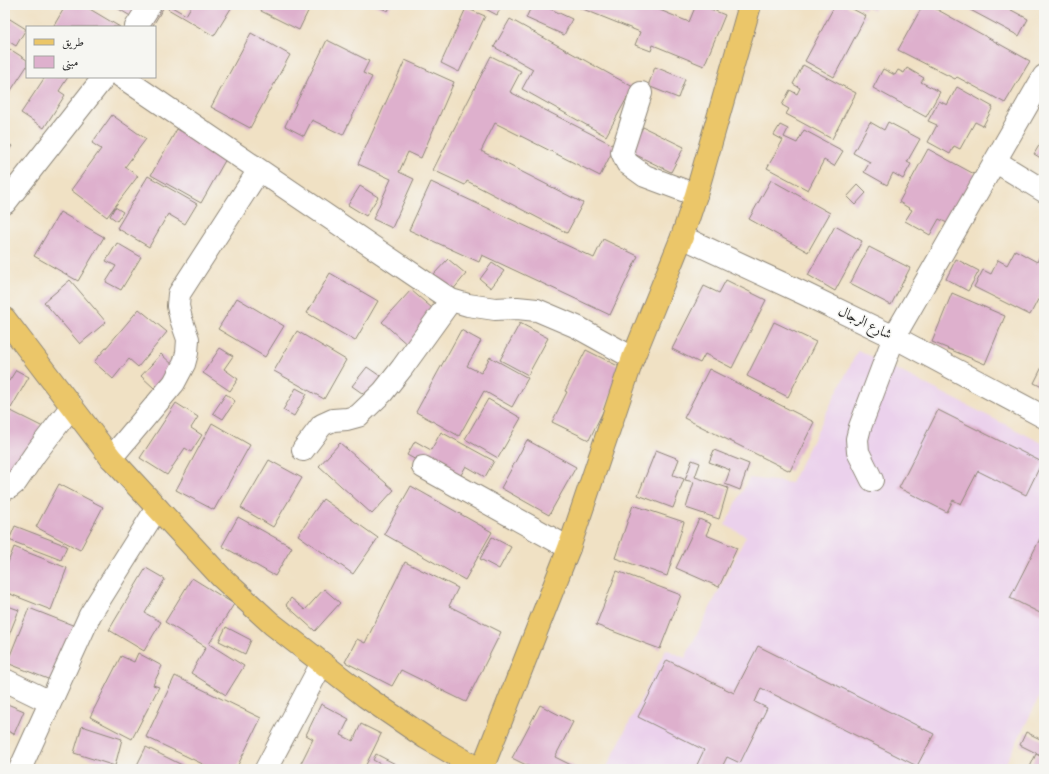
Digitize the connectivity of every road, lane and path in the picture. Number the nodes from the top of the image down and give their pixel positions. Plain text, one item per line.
1 (150, 5) edge
2 (750, 5) edge
3 (137, 26) edge
4 (1044, 76) edge
5 (103, 78) edge
6 (123, 78) edge
7 (641, 93) dead end
8 (995, 161) junction
9 (259, 170) junction
10 (1044, 191) edge
11 (696, 195) junction
12 (5, 203) edge
13 (682, 237) junction
14 (451, 300) junction
15 (5, 319) edge
16 (894, 337) junction
17 (633, 358) junction
18 (72, 406) junction
19 (1044, 417) edge
20 (303, 450) dead end
21 (111, 458) junction
22 (423, 467) dead end
23 (872, 480) dead end
24 (5, 489) edge
25 (157, 508) junction
26 (569, 548) junction
27 (322, 663) junction
28 (5, 680) edge
29 (50, 702) junction
30 (20, 769) edge
31 (266, 769) edge
32 (480, 769) edge

1 - 3 street
2 - 11 main road
4 - 8 street
5 - 12 street
6 - 9 street
7 - 11 street
8 - 10 street
8 - 16 street
9 - 14 street
9 - 21 street
11 - 13 main road
13 - 16 street, شارع الرجال
13 - 17 main road
14 - 17 street
14 - 20 street
15 - 18 main road
16 - 19 street, شارع الرجال
16 - 23 street
17 - 26 main road
18 - 21 main road
18 - 24 street
21 - 25 main road
22 - 26 street
25 - 27 main road
25 - 29 street
26 - 32 main road
27 - 31 street
27 - 32 main road
28 - 29 street
29 - 30 street

